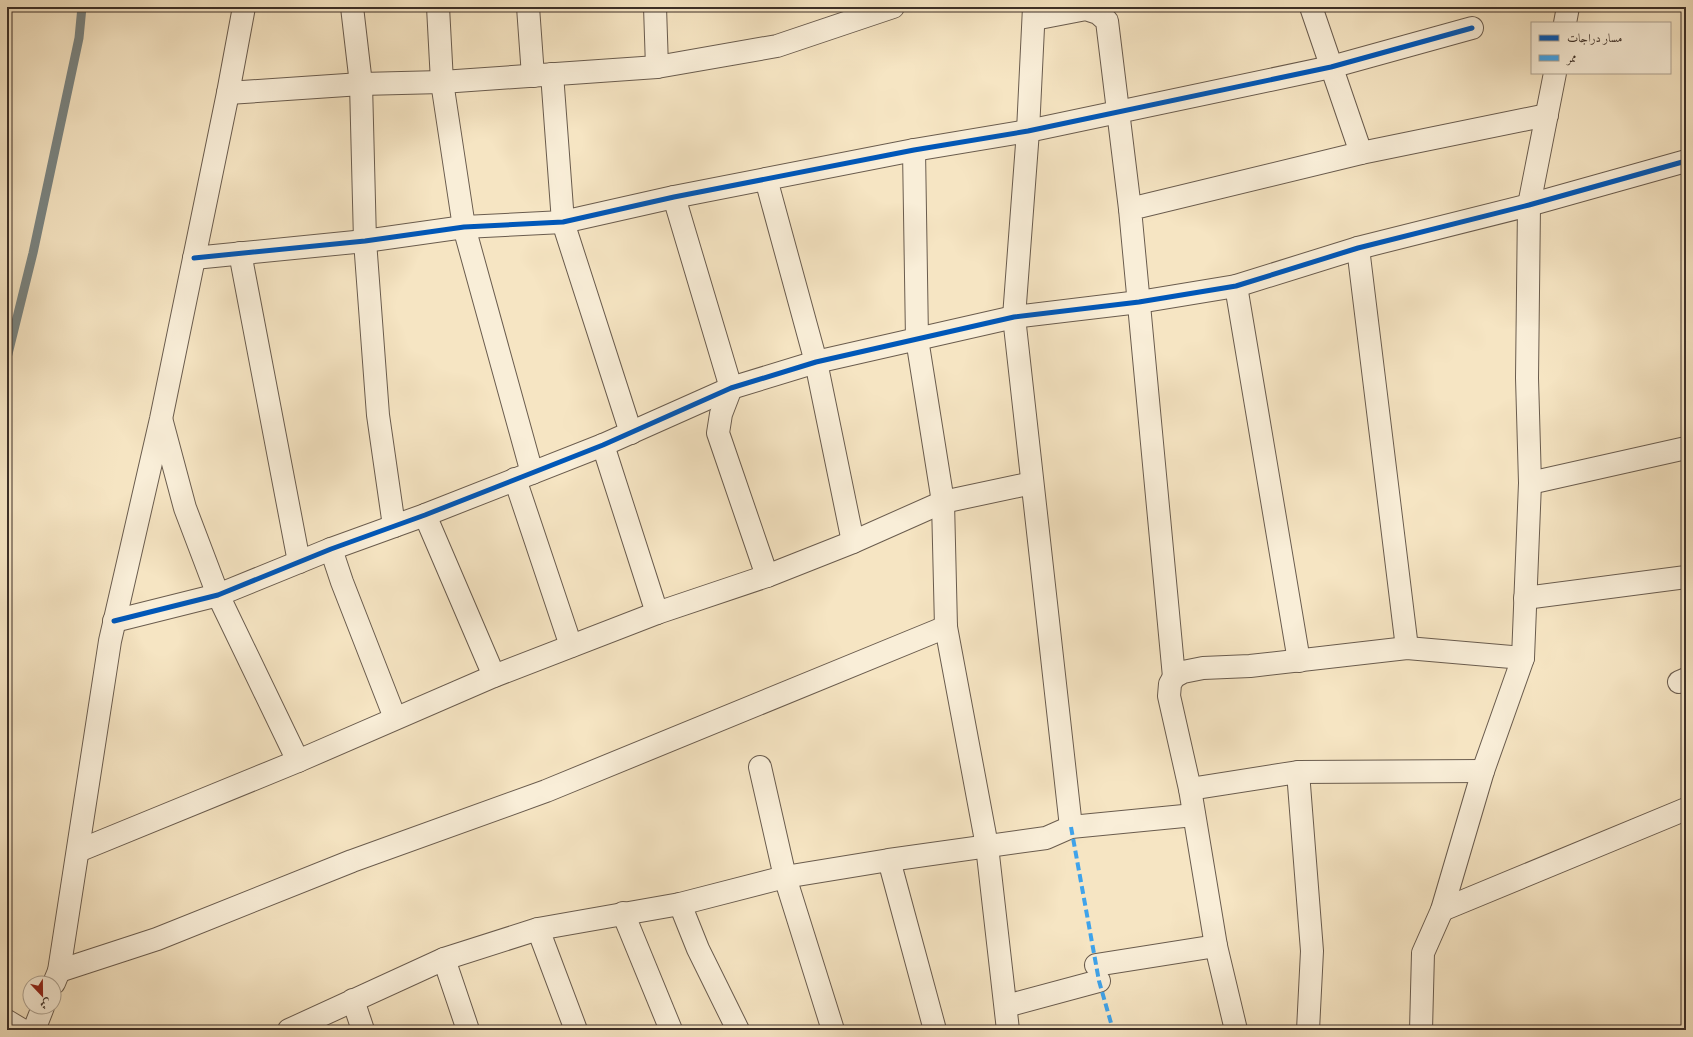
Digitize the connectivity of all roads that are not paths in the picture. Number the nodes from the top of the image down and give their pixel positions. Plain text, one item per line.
1 (244, 7) edge
2 (352, 7) edge
3 (438, 7) edge
4 (528, 7) edge
5 (655, 7) edge
6 (893, 7) edge
7 (1311, 7) edge
8 (1568, 7) edge
9 (1034, 13) edge
10 (1565, 22) edge
11 (1472, 28) dead end
12 (657, 67) junction
13 (1331, 67) junction
14 (1555, 74) edge
15 (543, 75) junction
16 (442, 82) junction
17 (361, 84) junction
18 (228, 93) junction
19 (1118, 112) junction
20 (1547, 115) junction
21 (1028, 131) junction
22 (914, 150) junction
23 (1361, 153) junction
24 (1686, 161) edge
25 (766, 180) junction
26 (674, 198) junction
27 (1529, 205) junction
28 (1130, 209) junction
29 (563, 222) junction
30 (464, 227) junction
31 (365, 240) junction
32 (1358, 248) junction
33 (240, 253) junction
34 (194, 258) junction
35 (1236, 286) junction
36 (1139, 302) junction
37 (1014, 317) junction
38 (917, 339) junction
39 (816, 362) junction
40 (731, 388) junction
41 (161, 419) junction
42 (631, 433) junction
43 (603, 444) junction
44 (1686, 448) edge
45 (523, 476) junction
46 (1032, 483) junction
47 (1530, 483) junction
48 (944, 502) junction
49 (425, 515) junction
50 (394, 526) junction
51 (853, 542) junction
52 (331, 549) junction
53 (299, 562) junction
54 (767, 576) junction
55 (1686, 577) edge
56 (218, 595) junction
57 (1525, 598) junction
58 (657, 613) junction
59 (114, 621) junction
60 (946, 627) junction
61 (571, 646) junction
62 (1407, 648) junction
63 (1523, 658) junction
64 (1299, 661) junction
65 (494, 676) junction
66 (1174, 676) junction
67 (395, 718) junction
68 (298, 761) junction
69 (760, 766) dead end
70 (1483, 771) junction
71 (1298, 772) junction
72 (1190, 789) junction
73 (1686, 808) edge
74 (1194, 815) junction
75 (1071, 827) junction
76 (987, 846) junction
77 (78, 851) junction
78 (889, 860) junction
79 (785, 877) junction
80 (680, 904) junction
81 (1442, 910) junction
82 (624, 913) junction
83 (538, 929) junction
84 (1216, 946) junction
85 (444, 959) junction
86 (56, 975) edge
87 (61, 975) edge
88 (353, 1000) junction
89 (41, 1015) edge
90 (7, 1021) edge
91 (1006, 1023) edge
92 (22, 1030) edge
93 (34, 1030) edge
94 (290, 1030) edge
95 (363, 1030) edge
96 (468, 1030) edge
97 (576, 1030) edge
98 (671, 1030) edge
99 (738, 1030) edge
100 (833, 1030) edge
101 (935, 1030) edge
102 (1236, 1030) edge
103 (1308, 1030) edge
104 (1421, 1030) edge

1 - 18 street
2 - 17 street
3 - 16 street
4 - 15 street
5 - 12 street
6 - 12 street
7 - 13 street
8 - 10 street
9 - 19 street
9 - 21 street
11 - 13 street
12 - 15 street
13 - 19 street
13 - 23 street
14 - 20 street
15 - 16 street
15 - 29 street
16 - 17 street
16 - 30 street
17 - 18 street
17 - 31 street
18 - 34 street
19 - 21 street
19 - 28 street
20 - 23 street
20 - 27 street
21 - 22 street
21 - 37 street
22 - 25 street
22 - 38 street
23 - 28 street
24 - 27 street
25 - 26 street
25 - 39 street
26 - 29 street
26 - 40 street
27 - 32 street
27 - 47 street
28 - 36 street
29 - 30 street
29 - 42 street
30 - 31 street
30 - 45 street
31 - 33 street
31 - 50 street
32 - 35 street
32 - 62 street
33 - 34 street
33 - 53 street
34 - 41 street
35 - 36 street
35 - 64 street
36 - 37 street
36 - 66 street
37 - 38 street
37 - 46 street
38 - 39 street
38 - 48 street
39 - 40 street
39 - 51 street
40 - 42 street
40 - 54 street
41 - 56 street
41 - 59 street
42 - 43 street
43 - 45 street
43 - 58 street
44 - 47 street
45 - 49 street
45 - 61 street
46 - 48 street
46 - 75 street
47 - 57 street
48 - 51 street
48 - 60 street
49 - 50 street
49 - 65 street
50 - 52 street
51 - 54 street
52 - 53 street
52 - 67 street
53 - 56 street
54 - 58 street
55 - 57 street
56 - 59 street
56 - 68 street
57 - 63 street
58 - 61 street
59 - 77 street
60 - 76 street
60 - 87 street
61 - 65 street
62 - 63 street
62 - 64 street
63 - 70 street
64 - 66 street
65 - 67 street
66 - 72 street
67 - 68 street
68 - 77 street
69 - 79 street
70 - 71 street
70 - 81 street
71 - 72 street
71 - 103 street
72 - 74 street
73 - 81 street
74 - 75 street
74 - 84 street
75 - 76 street
76 - 78 street
76 - 91 street
77 - 86 street
78 - 79 street
78 - 101 street
79 - 80 street
79 - 100 street
80 - 82 street
80 - 99 street
81 - 104 street
82 - 83 street
82 - 98 street
83 - 85 street
83 - 97 street
84 - 91 street
84 - 102 street
85 - 88 street
85 - 96 street
88 - 94 street
88 - 95 street
89 - 93 street
90 - 92 street

